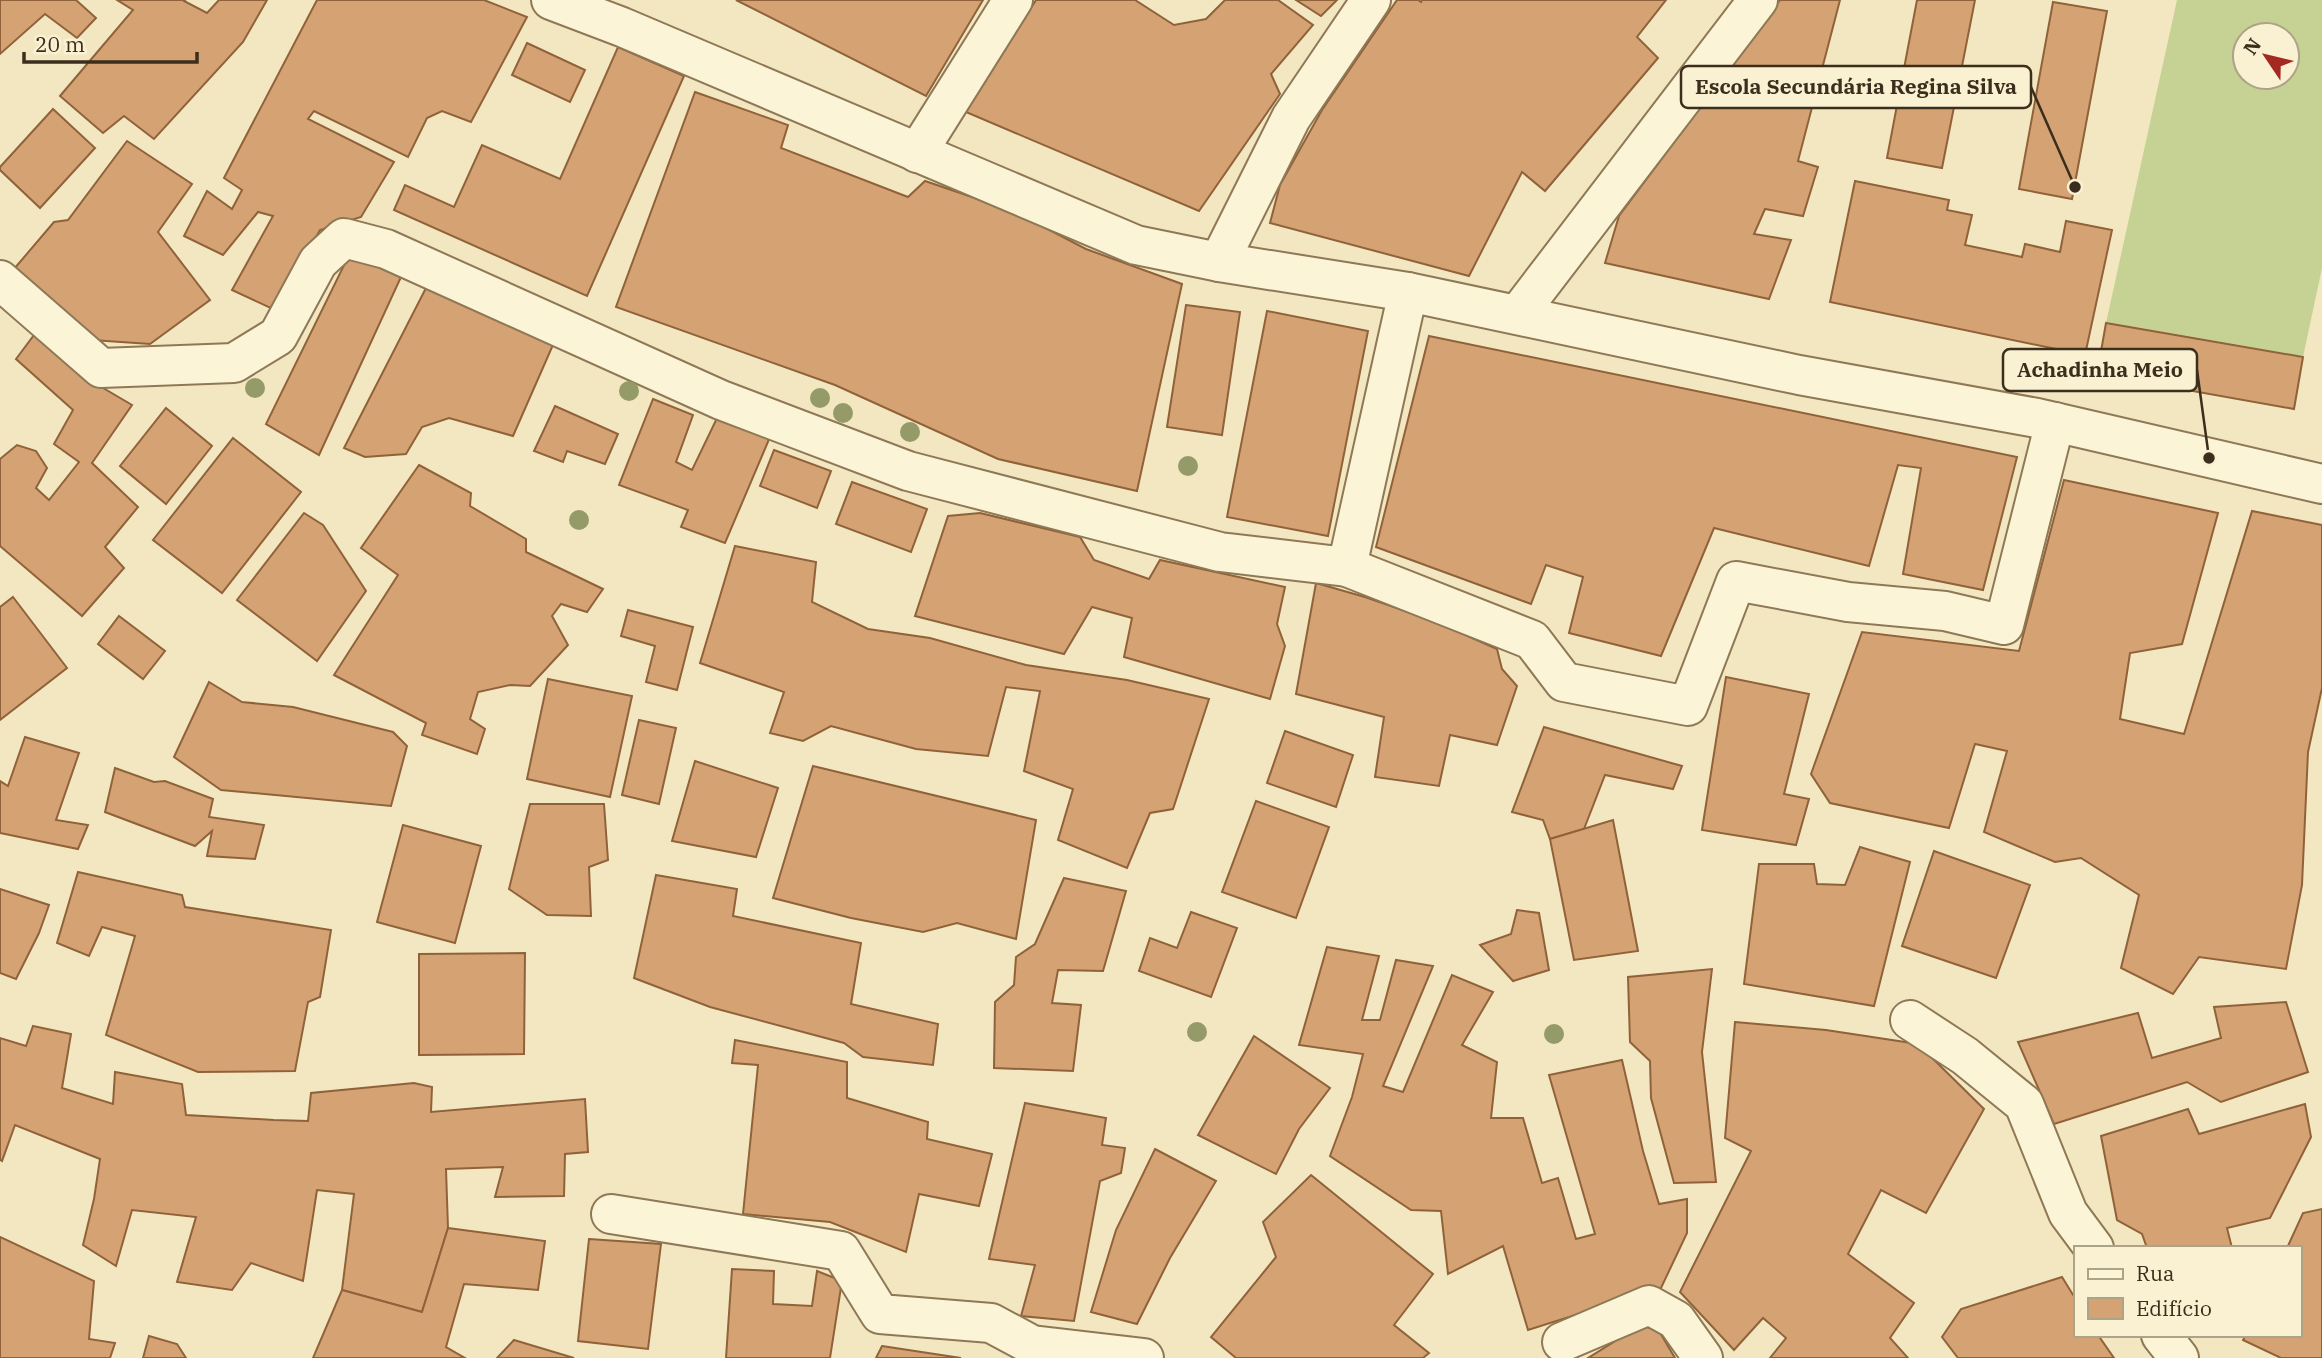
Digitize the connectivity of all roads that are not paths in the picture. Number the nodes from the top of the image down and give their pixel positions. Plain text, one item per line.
1 (551, 0) edge
2 (1013, 0) edge
3 (1371, 0) edge
4 (1758, 0) edge
5 (916, 153) junction
6 (1219, 262) junction
7 (0, 280) edge
8 (1408, 292) junction
9 (1518, 314) junction
10 (2055, 422) junction
11 (2322, 484) edge
12 (1347, 567) junction
13 (1910, 1020) dead end
14 (611, 1214) dead end
15 (2093, 1246) edge
16 (2163, 1337) edge
17 (1562, 1342) dead end
18 (1030, 1351) edge
19 (1144, 1358) edge
20 (1703, 1358) edge
21 (2179, 1358) edge

1 - 5 street
2 - 5 street
3 - 6 street
4 - 9 street
5 - 6 street
6 - 8 street
7 - 12 street
8 - 9 street
8 - 12 street
9 - 10 street
10 - 11 street
10 - 12 street
13 - 15 street
14 - 18 street
16 - 21 street
17 - 20 street
18 - 19 street

